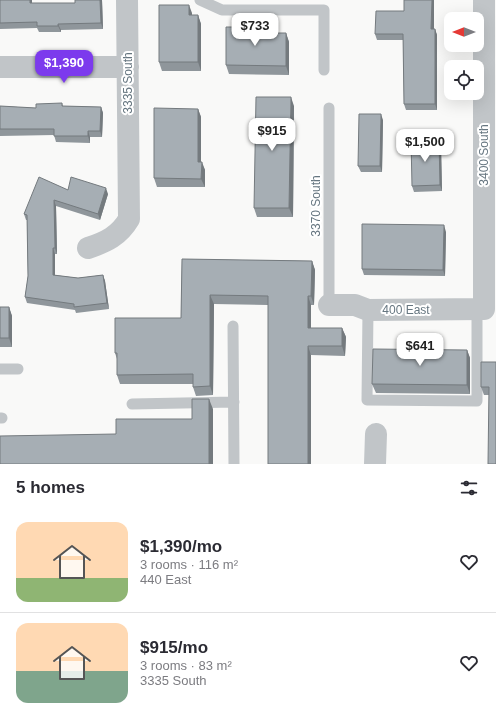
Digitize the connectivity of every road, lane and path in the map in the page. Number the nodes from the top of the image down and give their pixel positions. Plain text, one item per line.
1 (127, 0) edge
2 (200, 0) edge
3 (484, 0) edge
4 (128, 67) junction
5 (0, 68) edge
6 (324, 70) dead end
7 (329, 108) dead end
8 (88, 248) dead end
9 (329, 305) joint
10 (368, 310) junction
11 (486, 312) edge
12 (233, 326) dead end
13 (0, 369) edge
14 (18, 369) dead end
15 (234, 402) junction
16 (132, 404) dead end
17 (376, 434) dead end
18 (234, 464) edge
19 (375, 464) edge

1 - 4 street, 3335 South
2 - 6 lane
3 - 11 street, 3400 South
4 - 5 street
4 - 8 street, 3335 South
7 - 9 lane, 3370 South
9 - 10 street, 400 East
10 - 11 street, 400 East
10 - 11 lane
12 - 15 lane
13 - 14 lane
15 - 16 lane
15 - 18 lane
17 - 19 street

